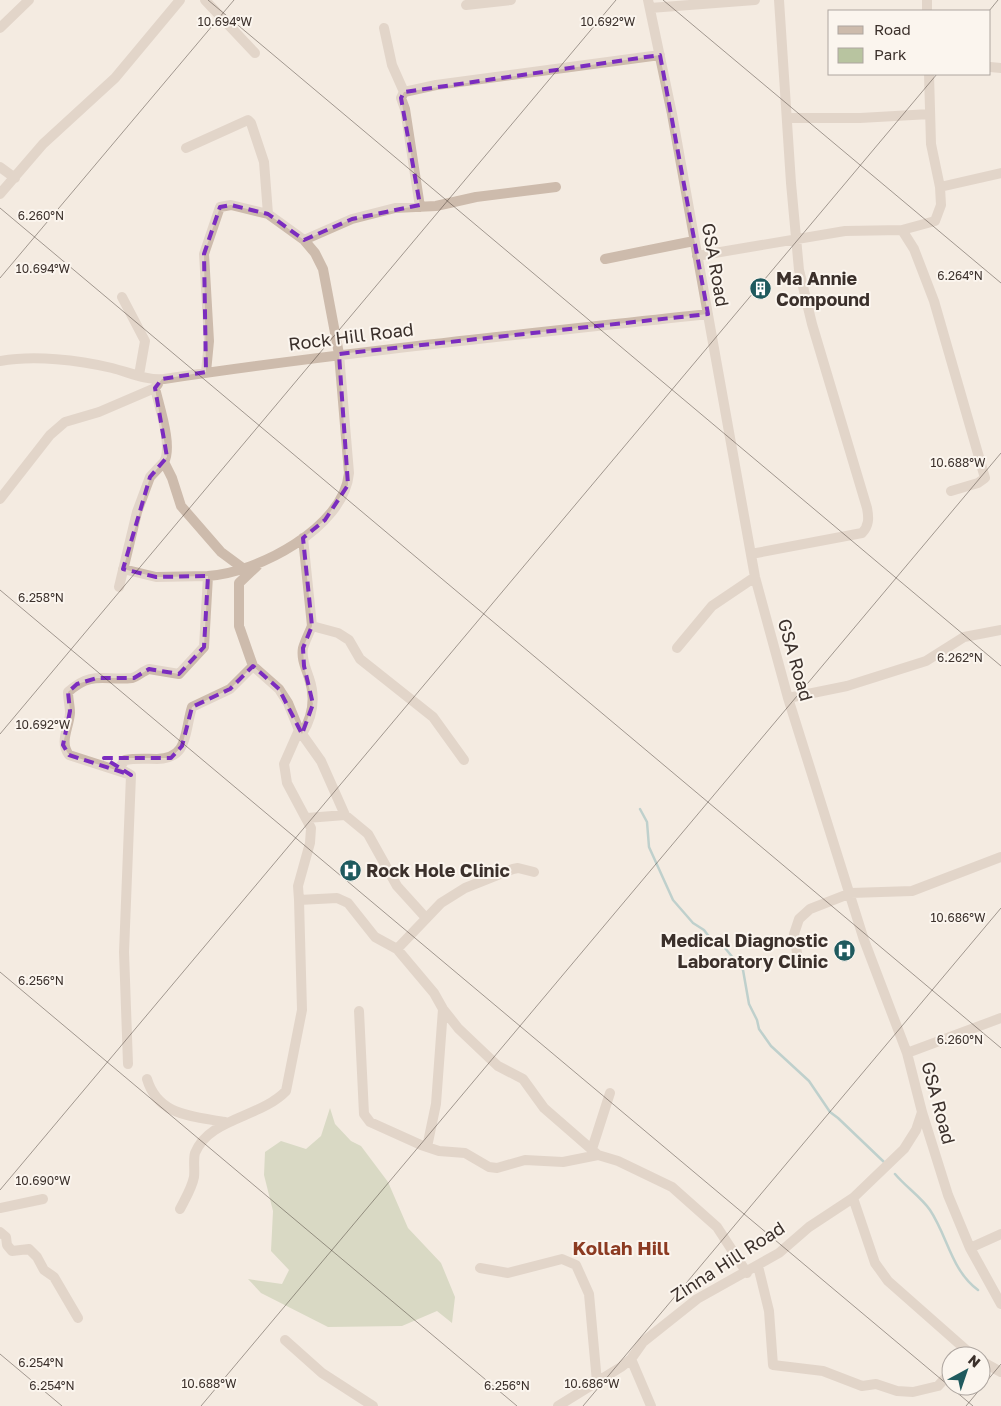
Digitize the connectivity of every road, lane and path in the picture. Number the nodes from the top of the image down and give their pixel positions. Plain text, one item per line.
1 (29, 0) edge
2 (180, 0) edge
3 (206, 0) edge
4 (510, 0) edge
5 (755, 0) edge
6 (779, 0) edge
7 (649, 4) edge
8 (466, 5) dead end
9 (0, 28) edge
10 (384, 28) dead end
11 (255, 53) dead end
12 (660, 55) junction
13 (929, 75) edge
14 (404, 92) junction
15 (930, 114) junction
16 (788, 118) junction
17 (186, 148) dead end
18 (0, 167) edge
19 (1001, 173) edge
20 (15, 178) junction
21 (556, 187) dead end
22 (940, 187) junction
23 (0, 194) edge
24 (420, 207) junction
25 (268, 214) junction
26 (902, 230) junction
27 (796, 239) junction
28 (304, 240) junction
29 (694, 241) junction
30 (698, 256) junction
31 (605, 259) dead end
32 (122, 297) dead end
33 (708, 314) junction
34 (339, 354) junction
35 (0, 362) edge
36 (206, 372) junction
37 (139, 375) junction
38 (158, 384) junction
39 (164, 462) junction
40 (951, 491) dead end
41 (0, 499) edge
42 (303, 538) junction
43 (751, 554) junction
44 (259, 564) junction
45 (123, 569) junction
46 (244, 569) junction
47 (208, 576) junction
48 (755, 577) junction
49 (119, 587) dead end
50 (312, 626) junction
51 (1001, 630) edge
52 (677, 648) dead end
53 (253, 666) junction
54 (788, 698) junction
55 (301, 732) junction
56 (464, 760) dead end
57 (131, 775) junction
58 (345, 814) junction
59 (307, 818) junction
60 (1001, 857) edge
61 (534, 872) dead end
62 (851, 893) junction
63 (299, 900) junction
64 (426, 918) junction
65 (398, 950) junction
66 (798, 959) dead end
67 (443, 1009) junction
68 (359, 1011) dead end
69 (1001, 1018) edge
70 (907, 1054) junction
71 (128, 1064) dead end
72 (147, 1079) dead end
73 (610, 1094) dead end
74 (922, 1112) junction
75 (225, 1122) junction
76 (427, 1147) junction
77 (595, 1152) junction
78 (853, 1198) junction
79 (43, 1199) dead end
80 (0, 1208) edge
81 (180, 1209) dead end
82 (0, 1232) edge
83 (1001, 1234) edge
84 (970, 1248) junction
85 (758, 1266) junction
86 (480, 1268) dead end
87 (747, 1273) junction
88 (1001, 1304) edge
89 (78, 1318) dead end
90 (285, 1340) dead end
91 (954, 1346) edge
92 (631, 1359) junction
93 (597, 1382) junction
94 (941, 1383) edge
95 (373, 1406) edge
96 (558, 1406) edge
97 (650, 1406) edge

1 - 9 street
2 - 20 street
3 - 11 street
4 - 8 street
5 - 7 street
6 - 16 street
7 - 12 street, GSA Road
10 - 14 street
12 - 14 street
12 - 29 street, GSA Road
13 - 15 street
14 - 24 street
15 - 16 street
15 - 22 street
16 - 27 street
17 - 25 street
18 - 20 street
19 - 22 street
20 - 23 street
21 - 24 street
22 - 26 street
24 - 28 street
25 - 28 street
25 - 36 street
26 - 27 street
26 - 40 street
27 - 30 street
27 - 43 street
28 - 34 street
29 - 30 street, GSA Road
29 - 31 street
30 - 33 street, GSA Road
32 - 37 street
33 - 34 street, Rock Hill Road
33 - 43 street, GSA Road
34 - 36 street, Rock Hill Road
34 - 42 street
35 - 37 street, Rock Hill Road
36 - 38 street, Rock Hill Road
37 - 38 street, Rock Hill Road
38 - 39 street
38 - 41 street
39 - 45 street
39 - 46 street
42 - 44 street
42 - 50 street
43 - 48 street, GSA Road
44 - 46 street
44 - 53 street
45 - 47 street
45 - 49 street
46 - 47 street
47 - 57 street
48 - 52 street
48 - 54 street, GSA Road
50 - 55 street
50 - 56 street
51 - 54 street
53 - 55 street
53 - 57 street
54 - 62 street, GSA Road
55 - 58 street
55 - 59 street
57 - 71 street
58 - 59 street
58 - 64 street
59 - 63 street
60 - 62 street
61 - 64 street
62 - 66 street
62 - 70 street, GSA Road
63 - 65 street
63 - 75 street
64 - 65 street
65 - 67 street
67 - 76 street
67 - 77 street
68 - 76 street
69 - 70 street
70 - 74 street, GSA Road
72 - 75 street
73 - 77 street
74 - 78 street, Zinna Hill Road
74 - 84 street, GSA Road
75 - 81 street
76 - 77 street
77 - 87 street
78 - 85 street, Zinna Hill Road
78 - 91 street
79 - 80 street
82 - 89 street
83 - 84 street
84 - 88 street, GSA Road
85 - 87 street, Zinna Hill Road
85 - 94 street
86 - 93 street
87 - 92 street, Zinna Hill Road
90 - 95 street
92 - 93 street, Zinna Hill Road
92 - 97 street
93 - 96 street, Zinna Hill Road

